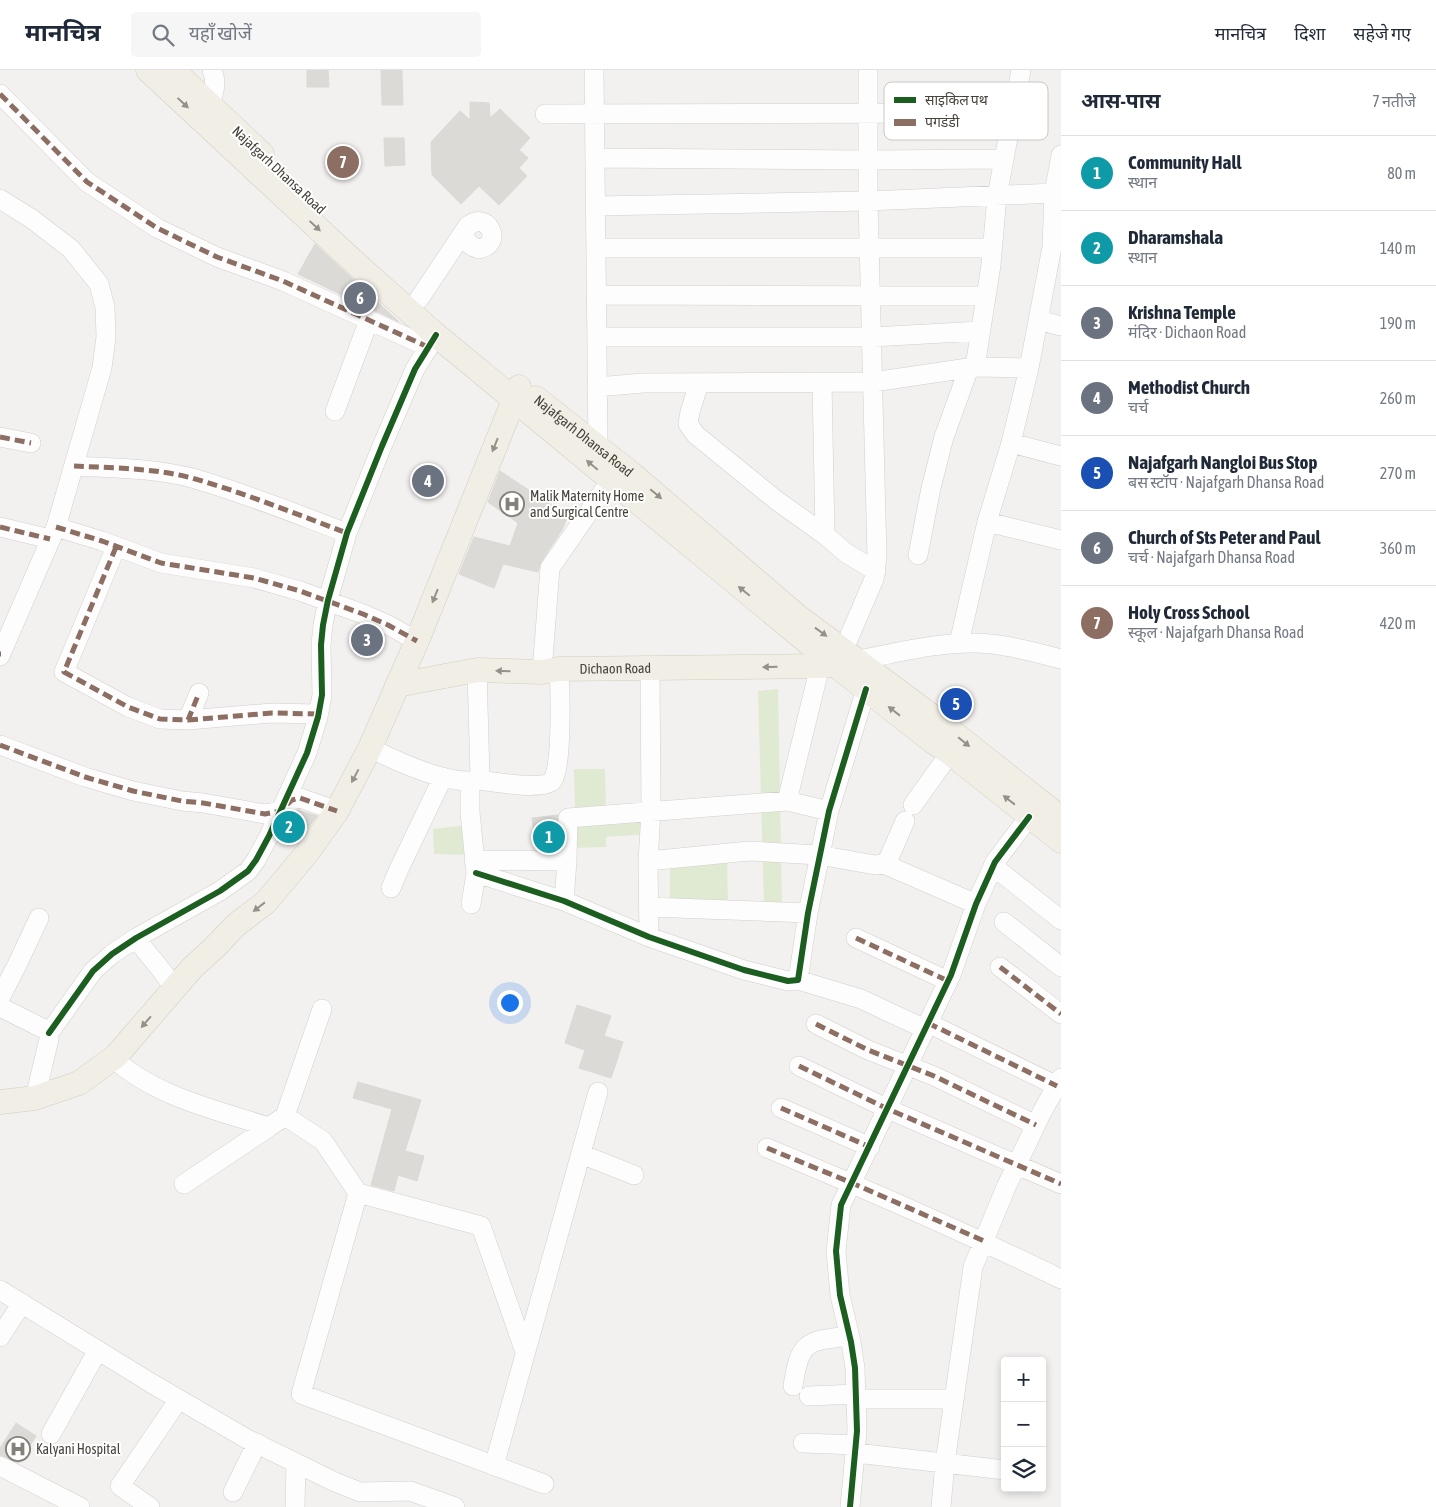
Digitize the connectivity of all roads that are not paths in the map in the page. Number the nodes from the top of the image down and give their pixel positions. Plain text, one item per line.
1 (148, 70) edge
2 (172, 70) edge
3 (212, 70) edge
4 (594, 70) edge
5 (868, 70) edge
6 (0, 94) edge
7 (209, 104) junction
8 (869, 112) junction
9 (884, 112) edge
10 (546, 114) dead end
11 (595, 114) junction
12 (1008, 140) edge
13 (1061, 155) edge
14 (595, 158) junction
15 (1004, 159) junction
16 (868, 160) junction
17 (1054, 193) junction
18 (997, 196) junction
19 (0, 199) edge
20 (868, 201) junction
21 (596, 206) junction
22 (465, 231) dead end
23 (596, 248) junction
24 (992, 248) junction
25 (870, 249) junction
26 (1055, 270) edge
27 (596, 295) junction
28 (870, 296) junction
29 (986, 296) junction
30 (419, 299) junction
31 (368, 320) junction
32 (1039, 320) junction
33 (1061, 326) edge
34 (980, 331) junction
35 (597, 337) junction
36 (872, 338) junction
37 (432, 341) junction
38 (972, 367) junction
39 (1029, 368) junction
40 (822, 382) junction
41 (874, 382) junction
42 (699, 383) junction
43 (597, 387) junction
44 (516, 392) junction
45 (335, 411) dead end
46 (0, 437) edge
47 (31, 443) dead end
48 (1011, 444) junction
49 (598, 446) junction
50 (1060, 450) edge
51 (74, 466) junction
52 (611, 480) junction
53 (987, 522) junction
54 (0, 527) edge
55 (53, 533) junction
56 (347, 533) junction
57 (825, 535) junction
58 (1061, 540) edge
59 (116, 547) junction
60 (918, 555) dead end
61 (876, 571) junction
62 (328, 600) junction
63 (417, 641) junction
64 (959, 643) junction
65 (0, 655) edge
66 (1061, 659) edge
67 (840, 660) junction
68 (650, 668) junction
69 (477, 670) junction
70 (551, 670) junction
71 (397, 684) junction
72 (866, 689) junction
73 (199, 693) dead end
74 (318, 714) junction
75 (188, 720) junction
76 (0, 745) edge
77 (941, 747) junction
78 (370, 748) junction
79 (443, 777) junction
80 (474, 780) junction
81 (787, 801) junction
82 (280, 811) junction
83 (336, 811) junction
84 (829, 811) junction
85 (651, 812) junction
86 (1029, 817) junction
87 (1061, 818) edge
88 (1061, 841) edge
89 (819, 855) junction
90 (567, 861) junction
91 (648, 861) junction
92 (884, 864) junction
93 (993, 866) junction
94 (475, 867) junction
95 (391, 888) dead end
96 (564, 901) junction
97 (471, 904) dead end
98 (976, 904) junction
99 (648, 908) junction
100 (808, 913) junction
101 (39, 918) dead end
102 (1061, 920) edge
103 (1004, 922) dead end
104 (649, 937) junction
105 (136, 938) junction
106 (856, 938) dead end
107 (1000, 967) dead end
108 (1061, 967) edge
109 (798, 980) junction
110 (948, 981) junction
111 (174, 989) junction
112 (0, 998) edge
113 (0, 1007) edge
114 (322, 1009) dead end
115 (1061, 1014) edge
116 (816, 1024) dead end
117 (927, 1026) junction
118 (49, 1034) junction
119 (113, 1058) junction
120 (799, 1066) dead end
121 (908, 1066) junction
122 (1060, 1081) edge
123 (598, 1092) dead end
124 (35, 1098) junction
125 (0, 1102) edge
126 (781, 1108) dead end
127 (888, 1109) junction
128 (285, 1116) junction
129 (1036, 1126) junction
130 (269, 1127) junction
131 (870, 1147) junction
132 (767, 1148) dead end
133 (581, 1154) junction
134 (1017, 1164) junction
135 (634, 1176) dead end
136 (852, 1183) junction
137 (184, 1184) dead end
138 (1061, 1184) edge
139 (358, 1193) junction
140 (984, 1241) junction
141 (1061, 1279) edge
142 (0, 1290) edge
143 (22, 1303) junction
144 (849, 1336) junction
145 (0, 1337) edge
146 (98, 1350) junction
147 (525, 1352) junction
148 (793, 1386) dead end
149 (809, 1396) dead end
150 (856, 1396) junction
151 (954, 1399) junction
152 (179, 1400) junction
153 (51, 1434) dead end
154 (256, 1443) junction
155 (803, 1443) dead end
156 (856, 1449) junction
157 (296, 1463) junction
158 (945, 1463) junction
159 (0, 1466) edge
160 (494, 1466) junction
161 (1001, 1470) edge
162 (544, 1484) dead end
163 (233, 1492) dead end
164 (395, 1499) edge
165 (436, 1504) edge
166 (77, 1506) edge
167 (150, 1507) edge
168 (295, 1507) edge
169 (455, 1507) edge
170 (850, 1507) edge
171 (941, 1507) edge

1 -> 37 main road
2 - 7 main road, Najafgarh Dhansa Road
3 - 7 street
4 - 11 street
5 - 8 street
6 - 31 street
7 - 30 main road, Najafgarh Dhansa Road
8 - 9 street
8 - 11 street
8 - 16 street
10 - 11 street
11 - 14 street
12 - 15 street
13 - 17 street
14 - 16 street
14 - 21 street
15 - 16 street
15 - 18 street
16 - 20 street
17 - 18 street
17 - 26 street
18 - 20 street
18 - 24 street
19 - 51 street
20 - 21 street
20 - 25 street
21 - 23 street
22 - 30 street
23 - 25 street
23 - 27 street
24 - 25 street
24 - 29 street
25 - 28 street
26 - 32 street
27 - 28 street
27 - 35 street
28 - 29 street
28 - 36 street
29 - 34 street
30 - 44 main road, Najafgarh Dhansa Road
31 - 37 street
31 - 45 street
32 - 33 street
32 - 39 street
34 - 36 street
34 - 38 street
35 - 36 street
35 - 43 street
36 - 41 street
37 - 44 main road
37 - 56 street
38 - 39 street
38 - 41 street
38 - 60 street
39 - 48 street
40 - 41 street
40 - 42 street
40 - 57 street
41 - 61 street
42 - 43 street
42 - 57 street
43 - 49 street
44 - 49 main road, Najafgarh Dhansa Road
52 -> 44 main road
44 -> 63 main road
46 - 47 street
48 - 50 street
48 - 53 street
49 -> 67 main road, Najafgarh Dhansa Road
51 - 55 street
51 - 56 street
67 -> 52 main road
52 - 70 street
53 - 58 street
53 - 64 street
54 - 55 street
55 - 59 street
55 - 65 street
56 - 62 street
57 - 61 street
59 - 62 street
59 - 75 street
61 - 67 street
62 - 63 street
62 - 74 street
63 - 71 main road
64 - 66 street, Dichaon Road
64 - 67 street, Dichaon Road
67 -> 68 main road, Dichaon Road
67 - 72 main road
67 - 81 street
67 -> 87 main road, Najafgarh Dhansa Road
68 - 70 main road, Dichaon Road
68 - 85 street
70 -> 69 main road, Dichaon Road
69 - 71 main road, Dichaon Road
69 - 80 street
70 - 80 street
71 - 78 main road
77 -> 72 main road
72 - 84 street
73 - 75 street
74 - 75 street
74 - 82 street
76 - 82 street
86 -> 77 main road
77 - 92 street
78 - 79 street
78 -> 83 main road
79 - 80 street
79 - 95 street
80 - 94 street
81 - 84 street
81 - 85 street
82 - 83 street
82 - 105 street
83 -> 111 main road
84 - 89 street
85 - 90 street
85 - 91 street
86 - 88 main road
86 - 93 street
89 - 91 street
89 - 92 street
89 - 100 street
90 - 94 street
90 - 96 street
91 - 99 street
92 - 98 street
93 - 98 street
93 - 102 street
94 - 96 street
94 - 97 street
96 - 104 street
98 - 110 street
99 - 100 street
99 - 104 street
100 - 109 street
101 - 112 street
103 - 108 street
104 - 109 street
105 - 111 street
105 - 118 street
106 - 110 street
107 - 115 street
109 - 117 street
110 - 117 street
111 -> 119 main road
113 - 118 street
114 - 128 street
116 - 121 street
117 - 121 street
117 - 122 street
118 - 124 street
119 - 124 main road
119 - 130 street
120 - 127 street
121 - 127 street
121 - 129 street
122 - 129 street
123 - 133 street
124 - 125 main road
126 - 131 street
127 - 131 street
127 - 134 street
128 - 130 street
128 - 139 street
129 - 134 street
130 - 137 street
131 - 136 street
132 - 136 street
133 - 135 street
133 - 147 street
134 - 138 street
134 - 140 street
136 - 140 street
136 - 144 street
139 - 147 street
139 - 160 street
140 - 141 street
140 - 151 street
142 - 143 street
143 - 145 street
143 - 146 street
144 - 148 street
144 - 150 street
146 - 152 street
146 - 153 street
147 - 160 street
149 - 150 street
150 - 151 street
150 - 156 street
151 - 158 street
152 - 154 street
152 - 167 street
154 - 157 street
154 - 163 street
155 - 156 street
156 - 158 street
156 - 170 street
157 - 164 street
157 - 168 street
158 - 161 street
158 - 171 street
159 - 166 street
160 - 162 street
164 - 165 street
165 - 169 street

